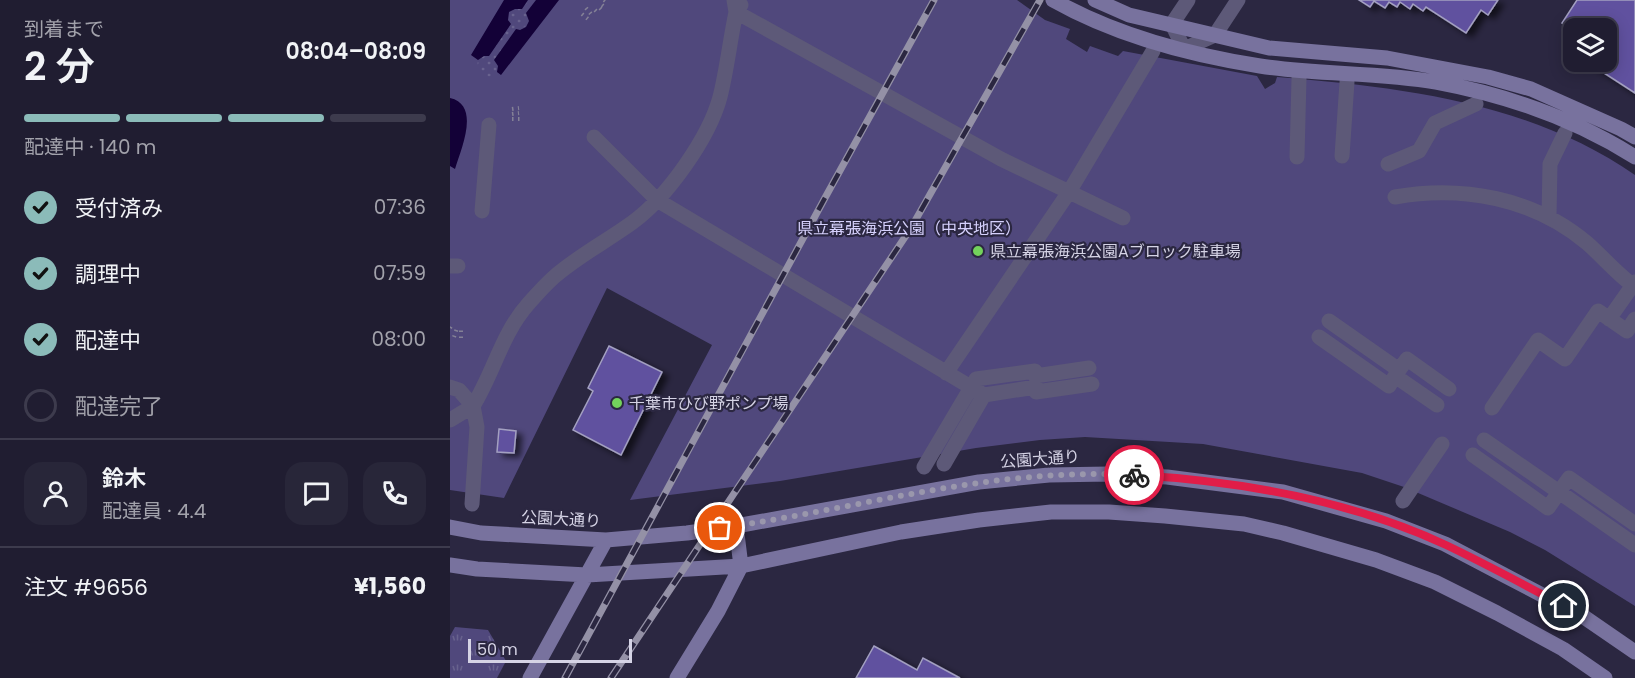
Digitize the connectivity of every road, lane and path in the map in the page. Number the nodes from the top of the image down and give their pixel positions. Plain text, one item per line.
1 (1053, 0) edge
2 (1095, 0) edge
3 (1188, 0) edge
4 (1238, 0) edge
5 (738, 4) edge
6 (586, 8) dead end
7 (601, 8) edge
8 (582, 14) dead end
9 (588, 19) dead end
10 (1172, 24) junction
11 (1215, 35) junction
12 (1184, 49) junction
13 (1152, 51) dead end
14 (1299, 78) dead end
15 (1347, 82) dead end
16 (1476, 104) dead end
17 (519, 114) joint
18 (489, 125) dead end
19 (1565, 133) dead end
20 (594, 137) dead end
21 (1635, 138) edge
22 (1342, 156) dead end
23 (1297, 157) dead end
24 (1635, 157) edge
25 (1388, 164) dead end
26 (1069, 192) junction
27 (1395, 197) dead end
28 (657, 200) junction
29 (482, 211) dead end
30 (1549, 217) junction
31 (1123, 218) dead end
32 (1634, 284) edge
33 (1609, 319) junction
34 (1635, 319) edge
35 (1329, 321) dead end
36 (454, 337) dead end
37 (1319, 337) dead end
38 (461, 338) dead end
39 (1358, 341) junction
40 (1348, 357) junction
41 (1089, 368) dead end
42 (946, 373) junction
43 (1397, 373) junction
44 (1035, 382) junction
45 (1092, 384) dead end
46 (450, 387) edge
47 (1449, 389) dead end
48 (977, 391) junction
49 (1437, 405) dead end
50 (473, 406) junction
51 (1492, 408) dead end
52 (450, 420) edge
53 (1484, 440) dead end
54 (1442, 444) dead end
55 (1473, 455) dead end
56 (1511, 458) junction
57 (944, 464) dead end
58 (924, 467) dead end
59 (1500, 474) junction
60 (1559, 492) junction
61 (1403, 501) dead end
62 (472, 504) dead end
63 (1630, 520) edge
64 (736, 526) junction
65 (450, 527) edge
66 (1615, 531) junction
67 (606, 540) junction
68 (1635, 545) edge
69 (450, 565) edge
70 (741, 566) junction
71 (587, 574) junction
72 (1635, 652) edge
73 (530, 678) edge
74 (677, 678) edge
75 (1605, 678) edge

1 - 12 street
2 - 10 street
3 - 10 street
4 - 11 street
5 - 26 street
5 - 28 street
6 - 7 path
8 - 9 path
10 - 11 street
10 - 12 street
11 - 12 street
11 - 21 street
12 - 24 street
13 - 26 street
14 - 23 street
15 - 22 street
16 - 25 street
17 - 17 path
18 - 29 street
19 - 30 street
20 - 28 street
26 - 31 street
26 - 42 street
27 - 30 street
28 - 42 street
28 - 50 street
30 - 32 street
32 - 33 street
33 - 34 street
33 - 51 street
35 - 39 street
36 - 38 path
37 - 40 street
39 - 40 street
39 - 43 street
40 - 43 street
41 - 44 street
42 - 48 street
43 - 47 street
43 - 49 street
44 - 45 street
44 - 48 street
46 - 50 street
48 - 57 street
48 - 58 street
50 - 52 street
50 - 62 street
53 - 56 street
54 - 61 street
55 - 59 street
56 - 59 street
56 - 60 street
59 - 60 street
60 - 63 street
60 - 66 street
63 - 66 street
64 - 67 street, 公園大通り
64 - 70 street
64 - 72 street, 公園大通り
65 - 67 street, 公園大通り
66 - 68 street
67 - 71 street
69 - 71 street
70 - 71 street
70 - 74 street
70 - 75 street
71 - 73 street

